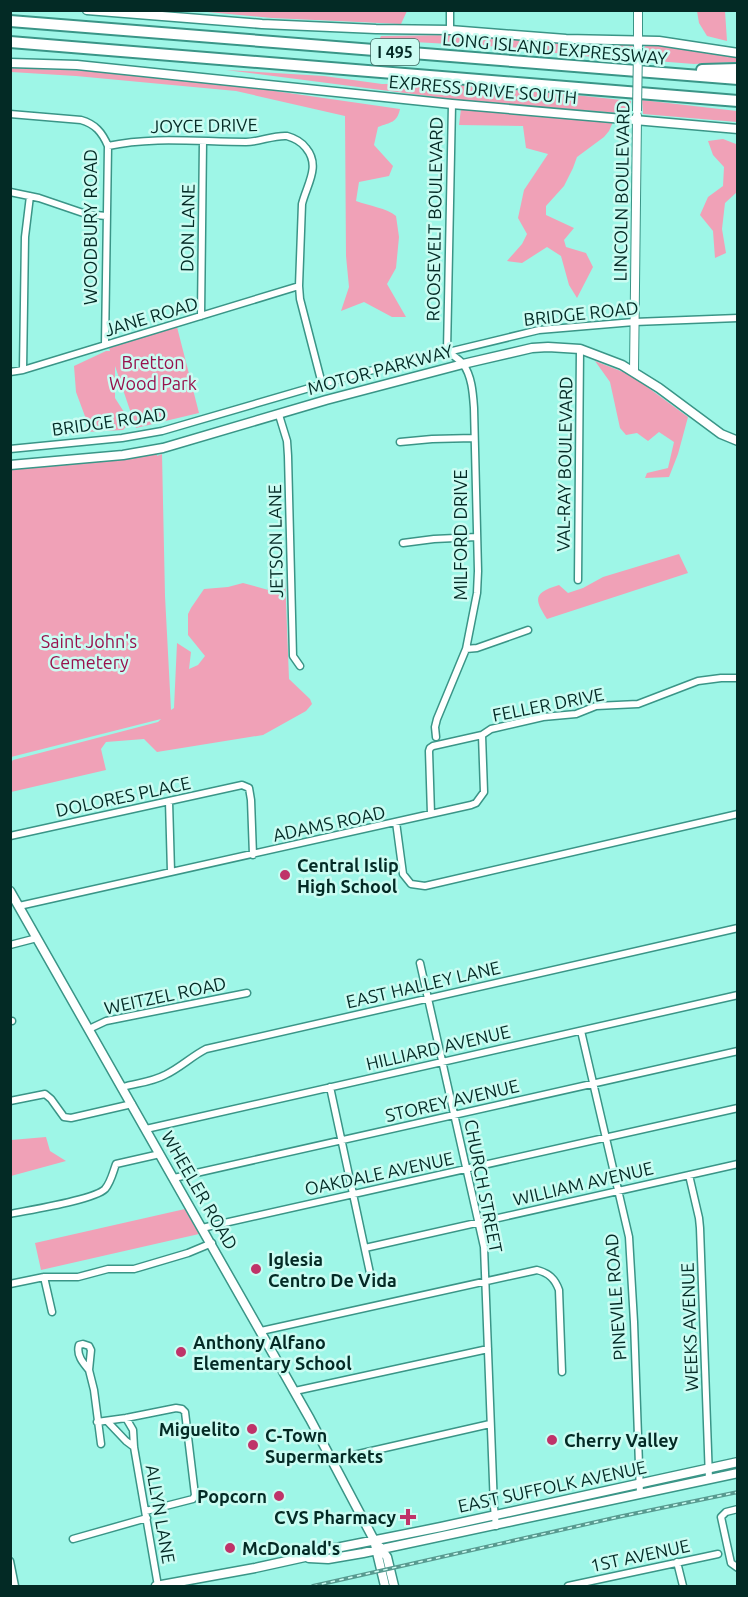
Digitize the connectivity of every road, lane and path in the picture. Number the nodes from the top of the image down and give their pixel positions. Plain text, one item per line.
1 (87, 10) edge
2 (450, 10) edge
3 (639, 10) edge
4 (10, 21) edge
5 (450, 30) junction
6 (10, 42) edge
7 (638, 44) junction
8 (738, 53) edge
9 (10, 63) edge
10 (616, 69) junction
11 (738, 69) edge
12 (738, 80) edge
13 (738, 103) edge
14 (452, 104) junction
15 (10, 114) edge
16 (637, 116) junction
17 (738, 129) edge
18 (204, 141) junction
19 (108, 146) junction
20 (10, 192) edge
21 (30, 196) junction
22 (106, 216) junction
23 (299, 286) junction
24 (201, 316) junction
25 (737, 318) edge
26 (634, 322) junction
27 (738, 323) edge
28 (105, 345) junction
29 (580, 349) junction
30 (447, 351) junction
31 (463, 364) junction
32 (23, 370) junction
33 (634, 371) junction
34 (10, 372) edge
35 (322, 384) junction
36 (279, 415) junction
37 (474, 438) junction
38 (738, 441) edge
39 (400, 442) dead end
40 (10, 449) edge
41 (10, 465) edge
42 (477, 537) junction
43 (403, 543) dead end
44 (578, 580) dead end
45 (528, 630) dead end
46 (466, 649) junction
47 (300, 666) dead end
48 (738, 678) edge
49 (482, 735) junction
50 (436, 737) dead end
51 (169, 801) junction
52 (431, 814) junction
53 (738, 814) edge
54 (396, 822) junction
55 (10, 836) edge
56 (253, 855) junction
57 (171, 872) junction
58 (10, 891) edge
59 (20, 906) junction
60 (738, 928) edge
61 (38, 938) junction
62 (10, 945) edge
63 (420, 963) dead end
64 (247, 993) dead end
65 (738, 995) edge
66 (429, 999) junction
67 (89, 1029) junction
68 (581, 1031) junction
69 (738, 1051) edge
70 (442, 1062) junction
71 (593, 1083) junction
72 (123, 1087) junction
73 (330, 1087) junction
74 (10, 1101) edge
75 (132, 1104) junction
76 (738, 1108) edge
77 (455, 1115) junction
78 (146, 1129) junction
79 (605, 1137) junction
80 (341, 1141) junction
81 (160, 1154) junction
82 (738, 1164) edge
83 (466, 1169) junction
84 (689, 1175) junction
85 (174, 1178) junction
86 (617, 1192) junction
87 (353, 1194) junction
88 (10, 1214) edge
89 (478, 1222) junction
90 (202, 1228) junction
91 (212, 1243) junction
92 (365, 1248) junction
93 (370, 1273) dead end
94 (44, 1277) junction
95 (486, 1281) junction
96 (10, 1284) edge
97 (52, 1312) dead end
98 (261, 1331) junction
99 (488, 1349) junction
100 (89, 1370) dead end
101 (562, 1372) dead end
102 (295, 1391) junction
103 (126, 1418) junction
104 (107, 1420) junction
105 (97, 1422) junction
106 (490, 1424) junction
107 (101, 1444) dead end
108 (134, 1447) junction
109 (332, 1460) junction
110 (738, 1462) edge
111 (708, 1468) junction
112 (738, 1473) edge
113 (709, 1479) junction
114 (639, 1483) junction
115 (640, 1494) junction
116 (738, 1509) edge
117 (146, 1515) junction
118 (494, 1515) junction
119 (496, 1526) junction
120 (73, 1539) dead end
121 (374, 1540) junction
122 (407, 1544) junction
123 (379, 1550) junction
124 (718, 1554) dead end
125 (305, 1557) junction
126 (10, 1561) edge
127 (677, 1562) junction
128 (738, 1568) edge
129 (386, 1570) junction
130 (157, 1586) edge
131 (15, 1587) edge
132 (385, 1587) edge
133 (394, 1587) edge
134 (568, 1587) edge
135 (682, 1587) edge

1 - 5 main road
2 - 5 street
3 - 7 street, LINCOLN BOULEVARD
4 - 10 highway, LONG ISLAND EXPRESSWAY / I 495
5 - 7 main road
6 - 13 highway, LONG ISLAND EXPRESSWAY / I 495
7 - 8 main road
7 - 16 street, LINCOLN BOULEVARD, bridge
9 - 14 main road, EXPRESS DRIVE SOUTH
10 - 11 highway
10 - 12 highway, LONG ISLAND EXPRESSWAY / I 495
14 - 16 main road, EXPRESS DRIVE SOUTH
14 - 30 street, ROOSEVELT BOULEVARD
15 - 19 street, WOODBURY ROAD
16 - 17 main road, EXPRESS DRIVE SOUTH
16 - 26 street, LINCOLN BOULEVARD
18 - 19 street, JOYCE DRIVE
18 - 23 street, JOYCE DRIVE
18 - 24 street, DON LANE
19 - 22 street, WOODBURY ROAD
20 - 21 street
21 - 22 street
21 - 32 street
22 - 28 street, WOODBURY ROAD
23 - 24 street, JANE ROAD
23 - 35 street, JOYCE DRIVE
24 - 28 street, JANE ROAD
25 - 26 street, BRIDGE ROAD
25 - 27 street
26 - 30 street, BRIDGE ROAD
26 - 33 street, LINCOLN BOULEVARD
28 - 32 street, JANE ROAD
29 - 31 main road, MOTOR PARKWAY
29 - 33 main road, MOTOR PARKWAY
29 - 44 street, VAL-RAY BOULEVARD
30 - 31 street
30 - 35 street, BRIDGE ROAD
31 - 36 main road, MOTOR PARKWAY
31 - 37 street, MILFORD DRIVE
32 - 34 street, JANE ROAD
33 - 38 main road, MOTOR PARKWAY
35 - 40 street, BRIDGE ROAD
36 - 41 main road, MOTOR PARKWAY
36 - 47 street, JETSON LANE
37 - 39 street
37 - 42 street, MILFORD DRIVE
42 - 43 street
42 - 46 street, MILFORD DRIVE
45 - 46 street
46 - 50 street, MILFORD DRIVE
48 - 49 street, FELLER DRIVE
49 - 52 street
49 - 52 street, FELLER DRIVE
51 - 55 street, DOLORES PLACE
51 - 56 street, DOLORES PLACE
51 - 57 street
52 - 54 street
53 - 54 street, ADAMS ROAD
54 - 56 street, ADAMS ROAD
56 - 57 street, ADAMS ROAD
57 - 59 street, ADAMS ROAD
58 - 59 main road, WHEELER ROAD
59 - 61 main road, WHEELER ROAD
60 - 66 street, EAST HALLEY LANE
61 - 62 street
61 - 67 main road, WHEELER ROAD
63 - 66 street, CHURCH STREET
64 - 67 street, WEITZEL ROAD
65 - 68 street, HILLIARD AVENUE
66 - 70 street, CHURCH STREET
66 - 72 street, EAST HALLEY LANE
67 - 72 main road, WHEELER ROAD
68 - 70 street, HILLIARD AVENUE
68 - 71 street, PINEVILE ROAD
69 - 71 street, STOREY AVENUE
70 - 73 street, HILLIARD AVENUE
70 - 77 street, CHURCH STREET
71 - 77 street, STOREY AVENUE
71 - 79 street, PINEVILE ROAD
72 - 75 main road, WHEELER ROAD
73 - 78 street, HILLIARD AVENUE
73 - 80 street
74 - 75 street
75 - 78 main road, WHEELER ROAD
76 - 79 street, OAKDALE AVENUE
77 - 80 street, STOREY AVENUE
77 - 83 street, CHURCH STREET
78 - 81 main road, WHEELER ROAD
79 - 83 street, OAKDALE AVENUE
79 - 86 street, PINEVILE ROAD
80 - 85 street, STOREY AVENUE
80 - 87 street
81 - 85 main road, WHEELER ROAD
81 - 88 street
82 - 84 street, WILLIAM AVENUE
83 - 87 street, OAKDALE AVENUE
83 - 89 street, CHURCH STREET
84 - 86 street, WILLIAM AVENUE
84 - 111 street, WEEKS AVENUE
85 - 90 main road, WHEELER ROAD
86 - 89 street, WILLIAM AVENUE
86 - 114 street, PINEVILE ROAD
87 - 90 street, OAKDALE AVENUE
87 - 92 street
89 - 92 street, WILLIAM AVENUE
89 - 95 street, CHURCH STREET
90 - 91 main road, WHEELER ROAD
91 - 94 street
91 - 98 main road, WHEELER ROAD
92 - 93 street
94 - 96 street
94 - 97 street
95 - 98 street
95 - 99 street, CHURCH STREET
95 - 101 street
98 - 102 main road, WHEELER ROAD
99 - 102 street
99 - 106 street, CHURCH STREET
100 - 105 street
102 - 109 main road, WHEELER ROAD
103 - 104 street
103 - 108 street, ALLYN LANE
103 - 117 street
104 - 105 street
104 - 108 street, ALLYN LANE
105 - 107 street
106 - 109 street
106 - 118 street, CHURCH STREET
108 - 117 street, ALLYN LANE
109 - 121 main road, WHEELER ROAD
110 - 111 main road, EAST SUFFOLK AVENUE
111 - 113 street, WEEKS AVENUE
111 - 114 main road, EAST SUFFOLK AVENUE
112 - 113 main road, EAST SUFFOLK AVENUE
113 - 115 main road, EAST SUFFOLK AVENUE
114 - 115 street, PINEVILE ROAD
114 - 118 main road, EAST SUFFOLK AVENUE
115 - 119 main road, EAST SUFFOLK AVENUE
116 - 128 street
117 - 120 street
117 - 130 street, ALLYN LANE
118 - 119 street, CHURCH STREET
118 - 121 main road, EAST SUFFOLK AVENUE
119 - 122 main road, EAST SUFFOLK AVENUE
121 - 123 main road, WHEELER ROAD
121 - 125 main road, EAST SUFFOLK AVENUE
122 - 123 main road, EAST SUFFOLK AVENUE
122 - 129 main road
123 - 125 main road, EAST SUFFOLK AVENUE
123 - 129 main road, WHEELER ROAD
124 - 127 street, 1ST AVENUE
125 - 130 main road
126 - 131 street
127 - 134 street, 1ST AVENUE
127 - 135 street
129 - 132 main road
129 - 133 main road

